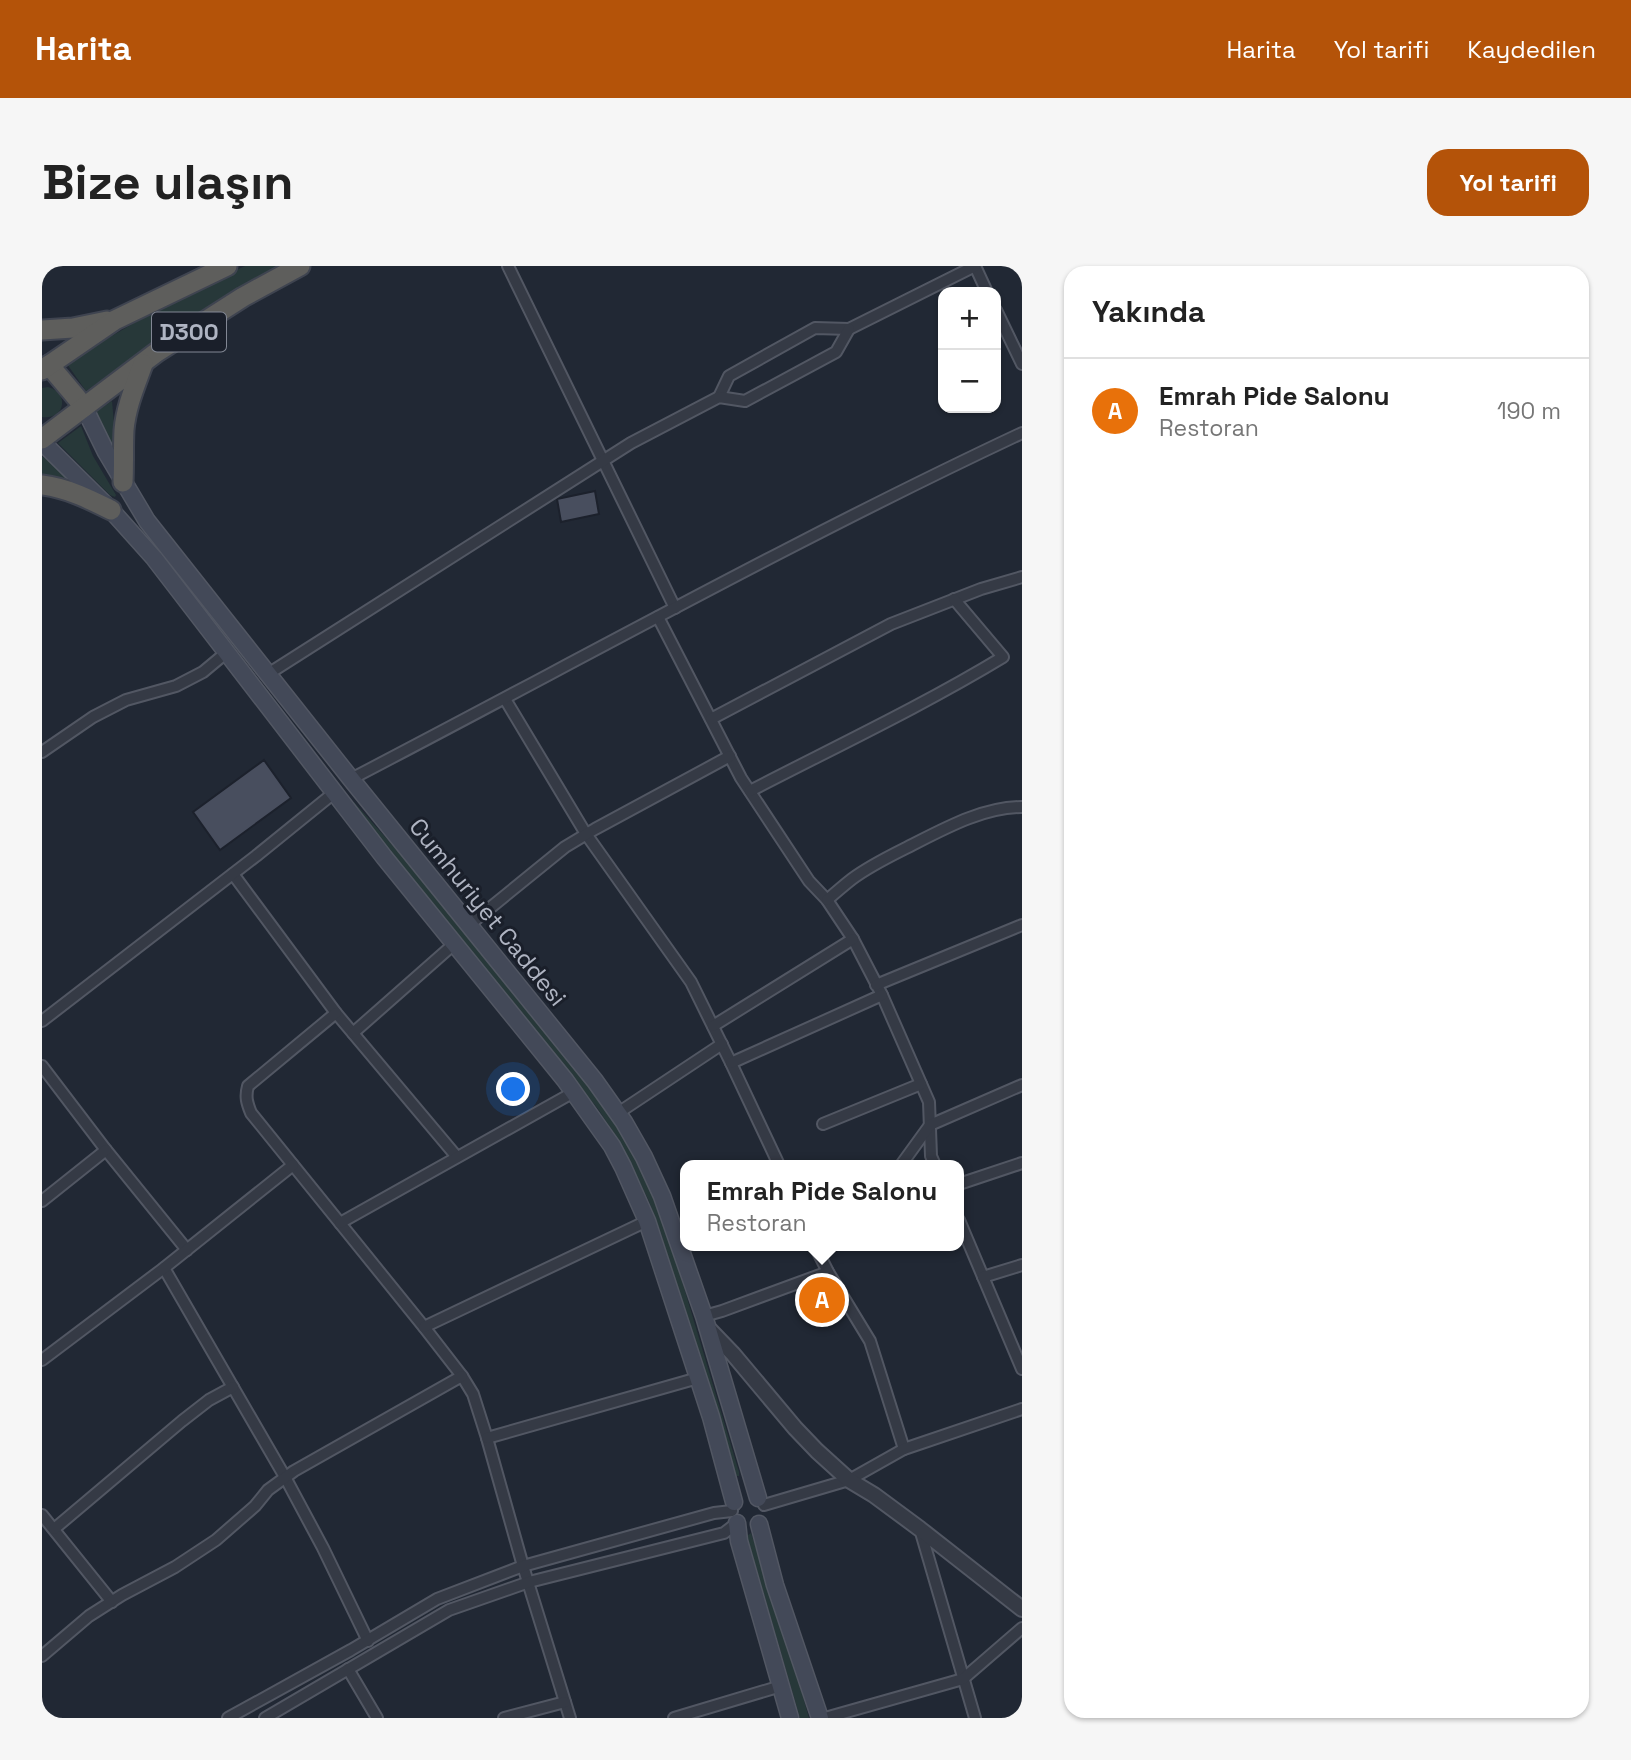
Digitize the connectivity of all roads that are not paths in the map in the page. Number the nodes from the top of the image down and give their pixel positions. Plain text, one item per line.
1 (227, 266) edge
2 (300, 266) edge
3 (508, 266) edge
4 (975, 266) edge
5 (985, 287) edge
6 (115, 320) junction
7 (1001, 320) edge
8 (849, 329) junction
9 (42, 330) edge
10 (143, 364) junction
11 (1022, 364) edge
12 (45, 368) edge
13 (719, 397) junction
14 (84, 407) junction
15 (1022, 433) edge
16 (42, 440) edge
17 (604, 461) junction
18 (123, 482) junction
19 (42, 485) edge
20 (111, 510) junction
21 (1022, 577) edge
22 (954, 599) junction
23 (675, 608) junction
24 (658, 617) junction
25 (228, 652) junction
26 (268, 674) junction
27 (505, 699) junction
28 (711, 719) junction
29 (42, 752) edge
30 (730, 756) junction
31 (351, 779) junction
32 (750, 790) junction
33 (335, 792) junction
34 (1022, 807) edge
35 (586, 834) junction
36 (233, 874) junction
37 (827, 900) junction
38 (470, 925) junction
39 (1022, 925) edge
40 (853, 939) junction
41 (454, 944) junction
42 (876, 985) junction
43 (882, 995) junction
44 (336, 1013) junction
45 (42, 1021) edge
46 (713, 1026) junction
47 (353, 1033) junction
48 (722, 1044) junction
49 (731, 1063) junction
50 (42, 1066) edge
51 (921, 1084) junction
52 (1022, 1085) edge
53 (574, 1092) junction
54 (618, 1113) junction
55 (823, 1124) dead end
56 (930, 1125) junction
57 (106, 1150) junction
58 (457, 1157) junction
59 (777, 1160) edge
60 (905, 1160) edge
61 (933, 1160) edge
62 (1022, 1163) edge
63 (293, 1165) junction
64 (964, 1182) edge
65 (42, 1202) edge
66 (647, 1221) junction
67 (340, 1223) junction
68 (964, 1233) edge
69 (680, 1248) edge
70 (187, 1250) junction
71 (681, 1251) edge
72 (818, 1251) edge
73 (1022, 1265) edge
74 (164, 1268) junction
75 (828, 1272) junction
76 (983, 1276) junction
77 (706, 1322) junction
78 (424, 1327) junction
79 (42, 1360) edge
80 (1021, 1362) edge
81 (462, 1376) junction
82 (698, 1378) junction
83 (233, 1387) junction
84 (1022, 1409) edge
85 (487, 1438) junction
86 (904, 1449) junction
87 (285, 1477) junction
88 (849, 1480) junction
89 (761, 1501) junction
90 (734, 1512) junction
91 (42, 1515) edge
92 (759, 1524) junction
93 (54, 1529) junction
94 (920, 1530) junction
95 (523, 1566) junction
96 (529, 1582) junction
97 (111, 1602) junction
98 (1022, 1609) edge
99 (1022, 1628) edge
100 (368, 1641) junction
101 (42, 1656) edge
102 (348, 1669) junction
103 (963, 1679) junction
104 (780, 1686) junction
105 (565, 1702) junction
106 (228, 1718) edge
107 (265, 1718) edge
108 (377, 1718) edge
109 (504, 1718) edge
110 (570, 1718) edge
111 (674, 1718) edge
112 (790, 1718) edge
113 (823, 1718) edge
114 (975, 1718) edge

1 - 6 highway, D300
2 - 10 highway, D300
3 - 17 street
4 - 5 street
4 - 8 street
6 - 9 highway
6 - 12 highway, D300
7 - 11 street
8 - 13 street
8 - 13 street
10 - 14 highway, D300
10 - 18 highway
12 - 14 highway
13 - 17 street
14 - 16 highway, D300
14 - 18 main road, Cumhuriyet Caddesi
15 - 23 street
16 - 20 main road, Cumhuriyet Caddesi
17 - 23 street
17 - 26 street
18 - 26 main road, Cumhuriyet Caddesi
19 - 20 highway
20 - 25 main road, Cumhuriyet Caddesi
21 - 22 street
22 - 28 street
22 - 32 street
23 - 24 street
24 - 27 street
24 - 28 street
25 - 29 street
25 - 33 main road, Cumhuriyet Caddesi
26 - 31 main road, Cumhuriyet Caddesi
27 - 31 street
27 - 35 street
28 - 30 street
30 - 32 street
30 - 35 street
31 - 33 main road
31 - 38 main road, Cumhuriyet Caddesi
32 - 37 street
33 - 36 street
33 - 41 main road, Cumhuriyet Caddesi
34 - 37 street
35 - 38 street
35 - 46 street
36 - 44 street
36 - 45 street
37 - 40 street
38 - 54 main road, Cumhuriyet Caddesi
39 - 42 street
40 - 42 street
40 - 46 street
41 - 47 street
41 - 53 main road, Cumhuriyet Caddesi
42 - 43 street
43 - 49 street
43 - 51 street
44 - 47 street
44 - 63 street
46 - 48 street
47 - 58 street
48 - 49 street
48 - 54 street
49 - 59 street
50 - 57 street
51 - 55 street
51 - 56 street
52 - 56 street
53 - 58 street
53 - 66 main road, Cumhuriyet Caddesi
54 - 69 main road, Cumhuriyet Caddesi
56 - 60 street
56 - 61 street
57 - 65 street
57 - 70 street
58 - 67 street
62 - 64 street
63 - 67 street
63 - 70 street
66 - 78 street
66 - 82 main road, Cumhuriyet Caddesi
67 - 78 street
68 - 76 street
70 - 74 street
71 - 77 main road, Cumhuriyet Caddesi
72 - 75 street
73 - 76 street
74 - 79 street
74 - 83 street
75 - 77 street
75 - 86 street
76 - 80 street
77 - 88 street
77 - 89 main road, Cumhuriyet Caddesi
78 - 81 street
81 - 85 street
81 - 87 street
82 - 85 street
82 - 90 main road, Cumhuriyet Caddesi
83 - 87 street
83 - 93 street
84 - 86 street
85 - 95 street
86 - 88 street
87 - 97 street
87 - 100 street
88 - 89 street
88 - 94 street
89 - 90 main road
89 - 92 main road
90 - 92 main road
90 - 95 street
90 - 96 street
90 - 104 main road, Cumhuriyet Caddesi
91 - 93 street
92 - 113 main road
93 - 97 street
94 - 98 street
94 - 103 street
95 - 96 street
95 - 100 street
96 - 102 street
96 - 105 street
97 - 101 street
99 - 103 street
100 - 106 street
102 - 107 street
102 - 108 street
103 - 113 street
103 - 114 street
104 - 111 street
104 - 112 main road, Cumhuriyet Caddesi
105 - 109 street
105 - 110 street

